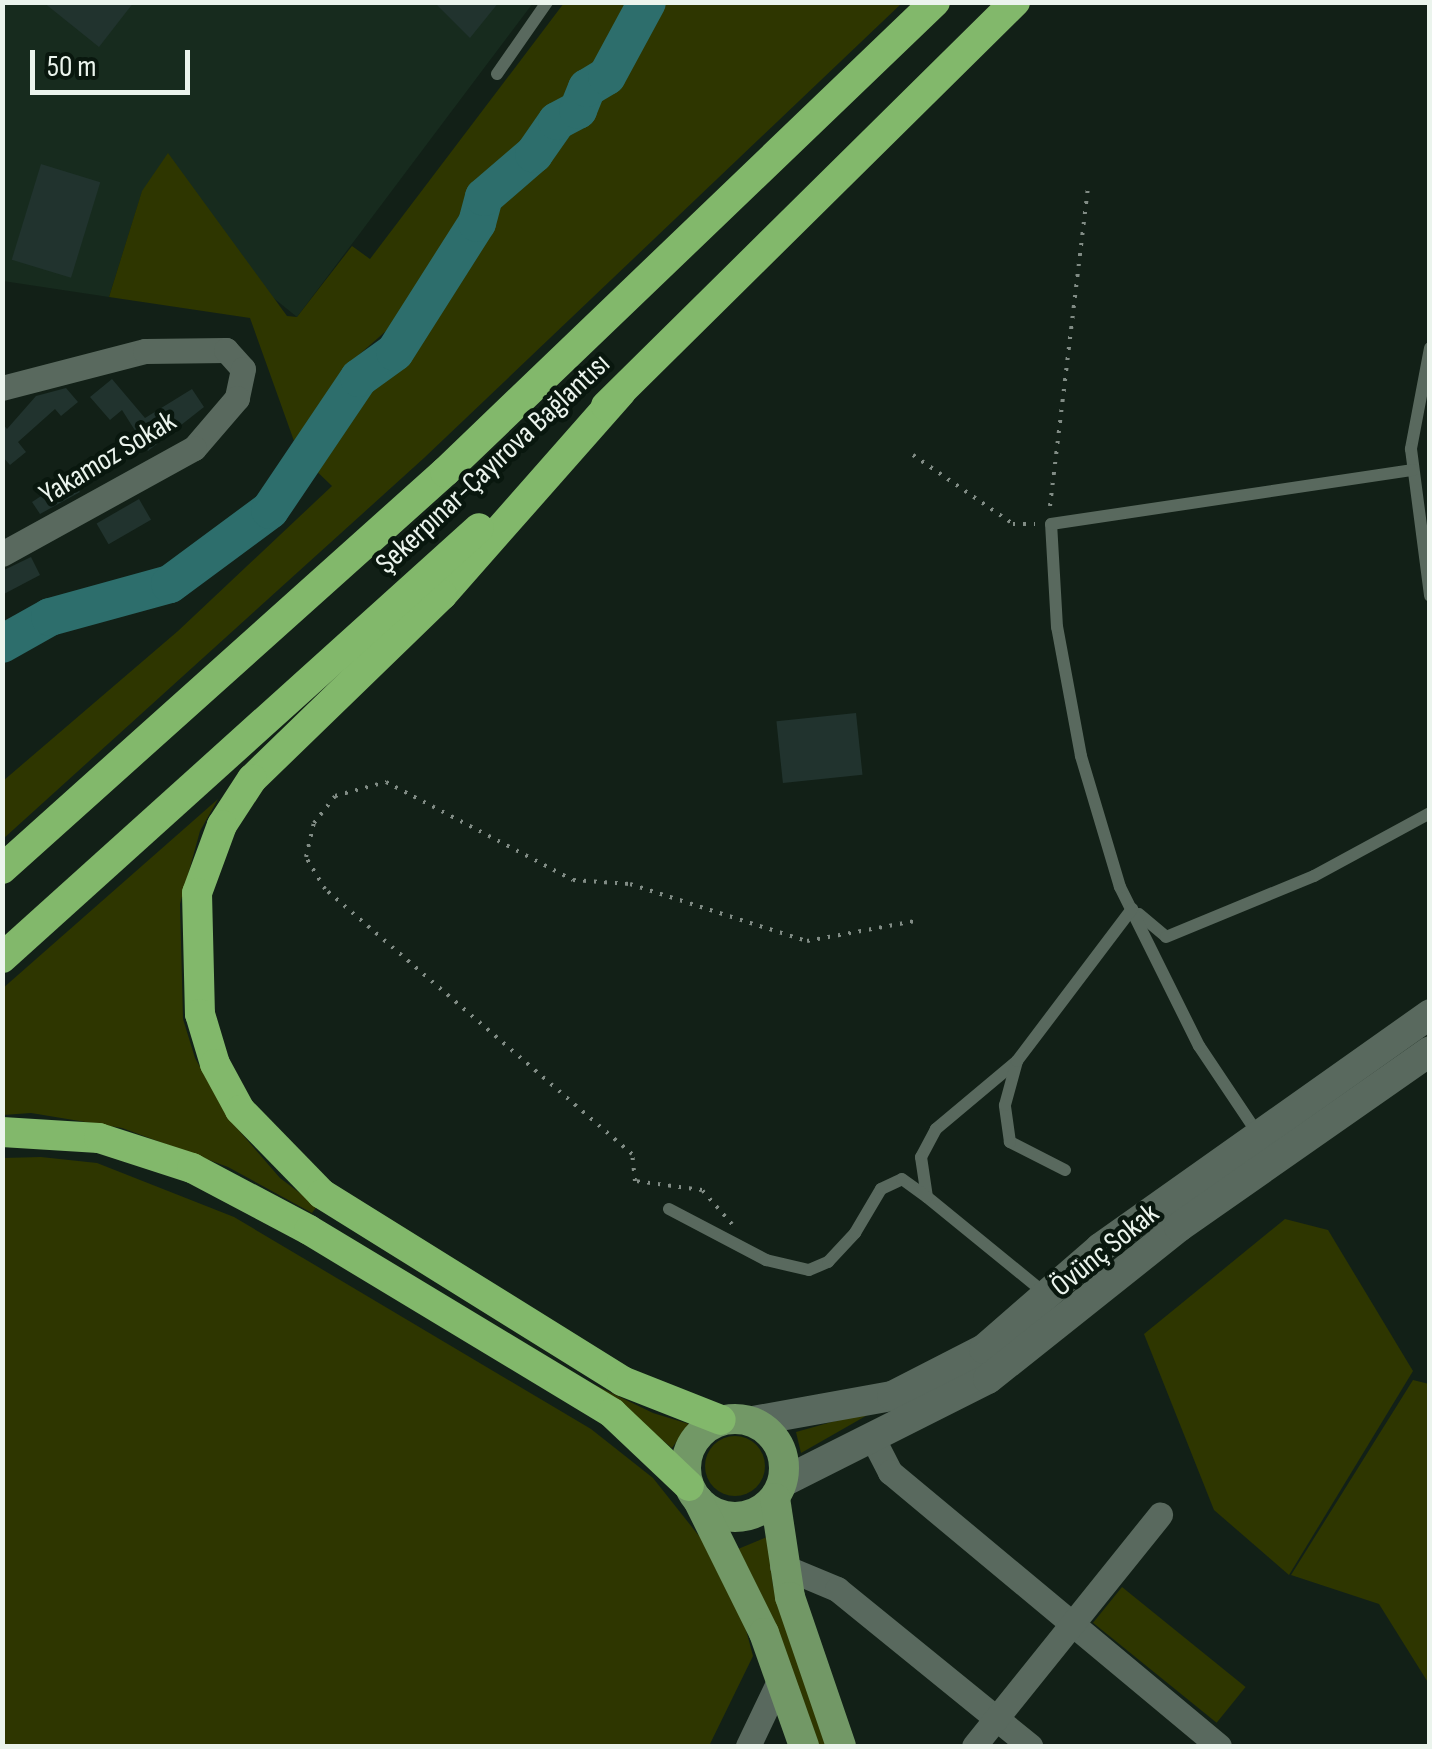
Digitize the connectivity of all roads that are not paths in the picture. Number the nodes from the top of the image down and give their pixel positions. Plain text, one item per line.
1 (548, 2) edge
2 (934, 2) edge
3 (1015, 2) edge
4 (497, 74) dead end
5 (1430, 348) edge
6 (2, 388) edge
7 (621, 392) junction
8 (1413, 470) junction
9 (2, 554) edge
10 (1430, 596) edge
11 (1430, 813) edge
12 (2, 869) edge
13 (1132, 909) junction
14 (2, 958) edge
15 (1430, 1014) edge
16 (1430, 1051) edge
17 (1017, 1061) junction
18 (2, 1132) edge
19 (1258, 1134) junction
20 (1065, 1170) dead end
21 (927, 1198) junction
22 (669, 1209) dead end
23 (1049, 1296) junction
24 (722, 1420) junction
25 (753, 1422) junction
26 (871, 1435) junction
27 (779, 1490) junction
28 (694, 1494) junction
29 (1160, 1514) dead end
30 (782, 1566) junction
31 (1072, 1624) junction
32 (780, 1678) junction
33 (996, 1719) junction
34 (748, 1746) edge
35 (804, 1746) edge
36 (841, 1746) edge
37 (974, 1746) edge
38 (1030, 1746) edge
39 (1219, 1746) edge

1 - 4 lane
2 - 12 highway, Şekerpınar-Çayırova Bağlantısı
3 - 7 highway, Şekerpınar-Çayırova Bağlantısı
5 - 8 lane
6 - 9 street, Yakamoz Sokak
7 - 14 highway, Şekerpınar-Çayırova Bağlantısı
7 - 24 highway
8 - 10 lane
8 - 13 lane
11 - 13 lane
13 - 17 lane
13 - 19 lane
15 - 19 street, Övünç Sokak
16 - 26 street, Övünç Sokak
17 - 20 lane
17 - 21 lane
18 - 28 highway
19 - 23 street, Övünç Sokak
21 - 22 lane
21 - 23 lane
23 - 25 street, Övünç Sokak
24 - 25 main road
24 - 28 main road
25 - 27 main road
26 - 27 street, Övünç Sokak
26 - 31 street
27 - 28 main road
27 - 30 main road
28 - 32 main road
29 - 31 street
30 - 33 street
30 - 36 main road
31 - 33 street
31 - 39 street
32 - 34 street
32 - 35 main road
33 - 37 street
33 - 38 street

